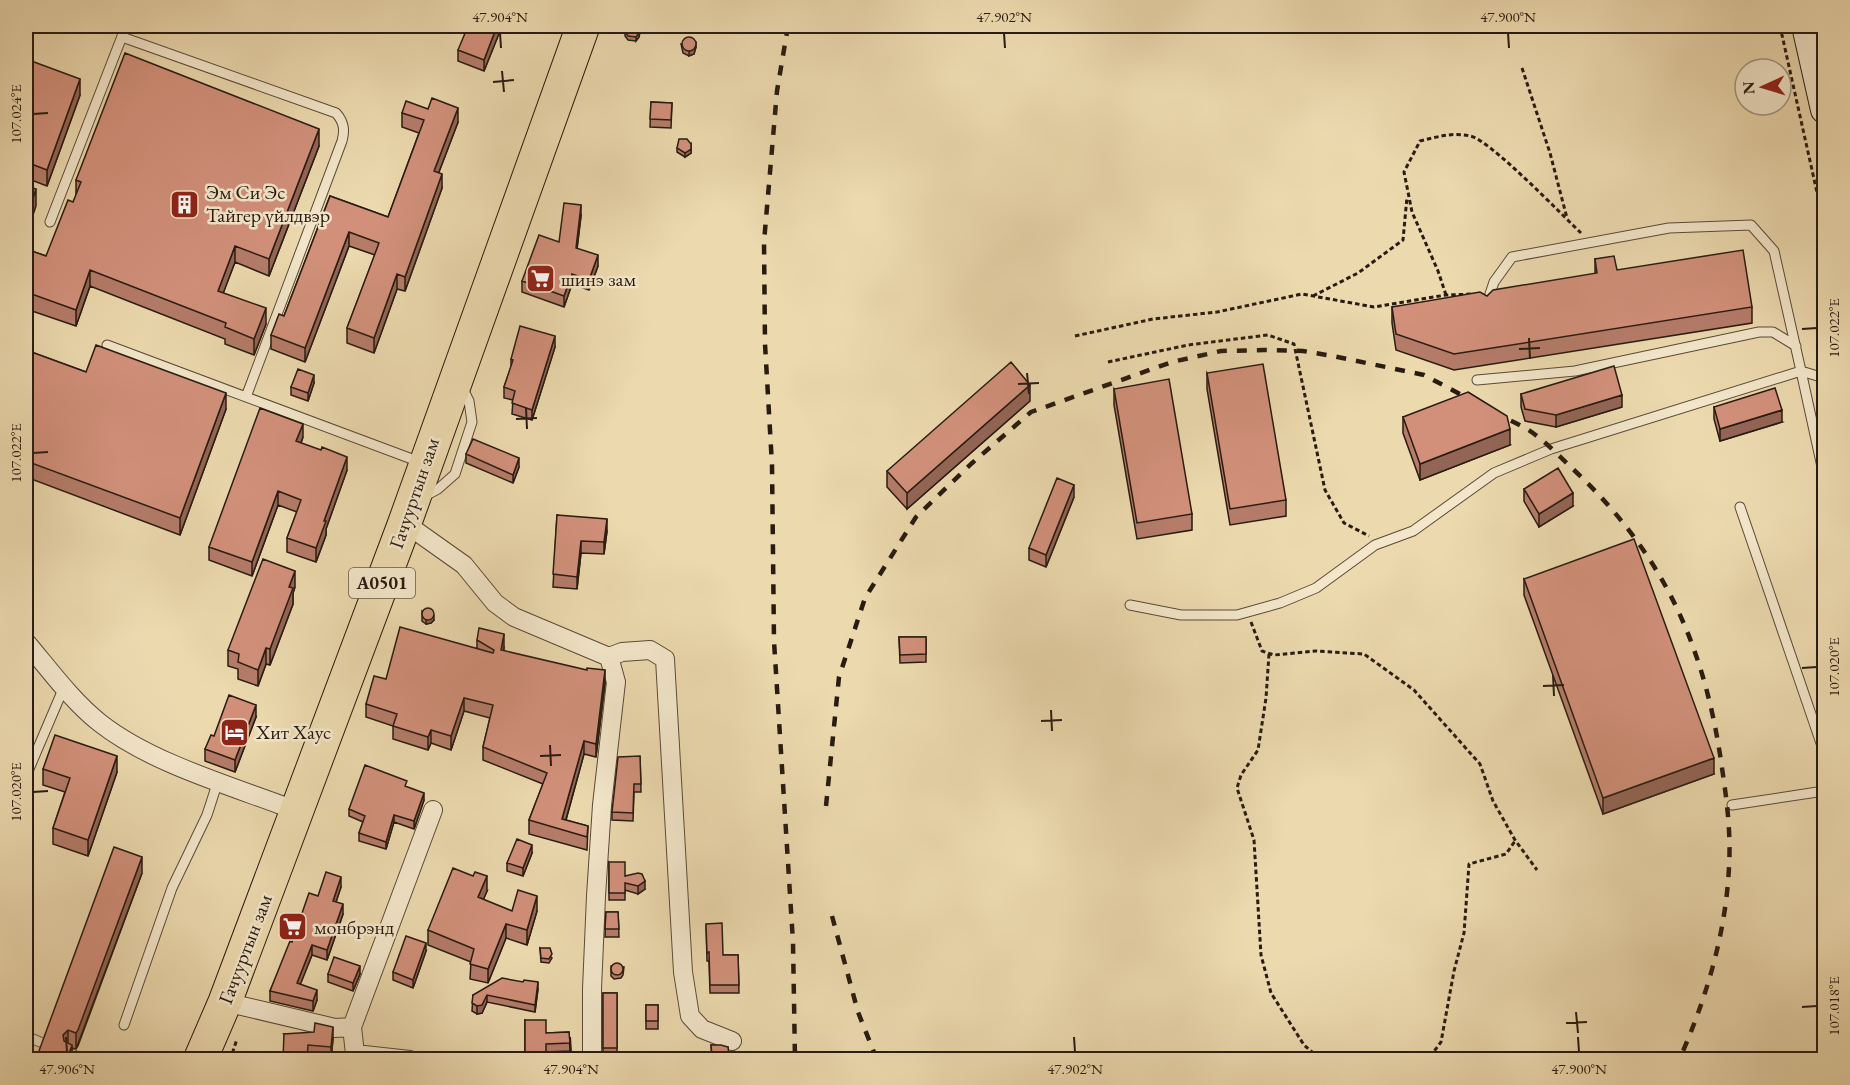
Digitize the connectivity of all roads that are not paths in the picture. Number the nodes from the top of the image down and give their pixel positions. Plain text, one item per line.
1 (126, 26) edge
2 (583, 26) edge
3 (1804, 26) edge
4 (122, 37) junction
5 (1824, 110) edge
6 (50, 222) dead end
7 (1486, 305) edge
8 (107, 345) dead end
9 (1796, 346) junction
10 (1801, 371) junction
11 (456, 375) junction
12 (1824, 378) edge
13 (1477, 380) dead end
14 (246, 397) junction
15 (425, 464) junction
16 (1824, 476) edge
17 (1740, 507) dead end
18 (408, 514) junction
19 (1130, 605) dead end
20 (26, 642) edge
21 (609, 657) junction
22 (64, 687) junction
23 (1824, 752) edge
24 (26, 776) edge
25 (218, 781) junction
26 (1824, 791) edge
27 (1732, 806) dead end
28 (433, 810) dead end
29 (297, 811) junction
30 (225, 1002) junction
31 (124, 1025) dead end
32 (352, 1027) junction
33 (26, 1036) edge
34 (732, 1041) dead end
35 (40, 1042) edge
36 (69, 1053) edge
37 (86, 1059) edge
38 (200, 1059) edge
39 (410, 1059) edge
40 (592, 1059) edge

1 - 4 lane
2 - 11 highway, Гачууртын зам / A0501
3 - 5 main road
4 - 6 lane
4 - 14 lane
7 - 9 lane
8 - 14 lane
9 - 10 lane
9 - 13 lane
10 - 12 lane
10 - 16 lane
10 - 19 lane
11 - 15 highway, Гачууртын зам / A0501
11 - 18 lane
14 - 15 lane
15 - 18 highway, Гачууртын зам / A0501
17 - 23 lane
18 - 21 street
18 - 29 highway, Гачууртын зам / A0501
20 - 22 street
21 - 34 street
21 - 40 street
22 - 24 lane
22 - 25 street
25 - 29 street
25 - 31 lane
26 - 27 lane
28 - 32 street
29 - 30 highway, Гачууртын зам / A0501
30 - 32 street
30 - 38 highway, Гачууртын зам / A0501
32 - 39 street
33 - 35 lane
36 - 37 lane

